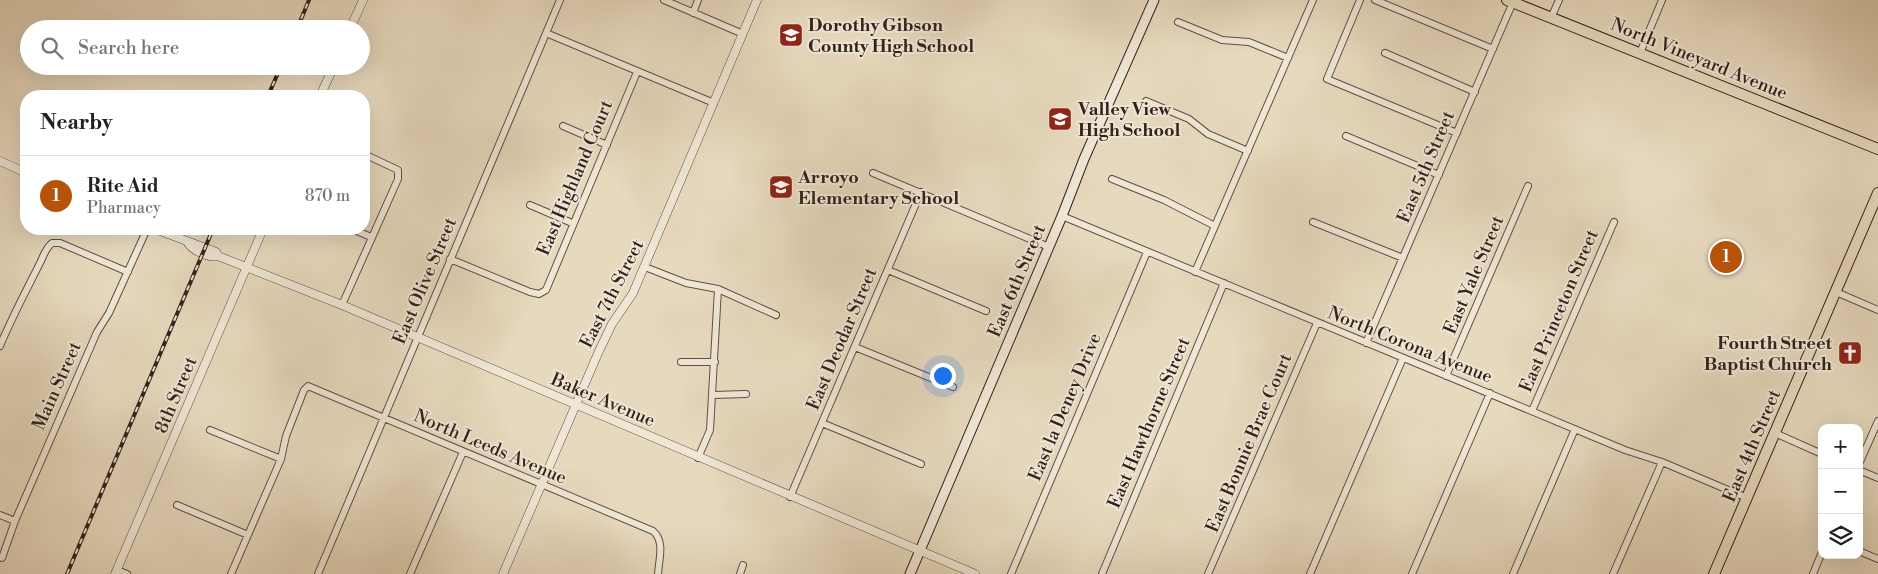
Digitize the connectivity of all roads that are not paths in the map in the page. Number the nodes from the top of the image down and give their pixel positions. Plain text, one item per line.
1 (363, 0) edge
2 (560, 0) edge
3 (664, 0) edge
4 (698, 0) edge
5 (757, 0) edge
6 (1154, 0) edge
7 (1313, 0) edge
8 (1360, 0) edge
9 (1375, 0) edge
10 (1559, 0) edge
11 (1662, 0) edge
12 (1510, 1) edge
13 (693, 13) junction
14 (1551, 18) junction
15 (354, 20) edge
16 (1178, 22) dead end
17 (546, 33) junction
18 (743, 34) junction
19 (1493, 49) junction
20 (1384, 53) dead end
21 (1640, 53) junction
22 (1288, 58) junction
23 (637, 72) junction
24 (330, 75) edge
25 (323, 90) edge
26 (1475, 92) junction
27 (1146, 101) dead end
28 (714, 103) junction
29 (563, 126) dead end
30 (1457, 133) junction
31 (1346, 136) dead end
32 (607, 145) junction
33 (1878, 150) edge
34 (1248, 151) junction
35 (370, 157) edge
36 (0, 161) edge
37 (20, 169) edge
38 (873, 173) dead end
39 (1439, 175) junction
40 (1112, 179) dead end
41 (1528, 186) dead end
42 (921, 192) junction
43 (1878, 193) edge
44 (530, 205) dead end
45 (1062, 216) junction
46 (1313, 222) dead end
47 (1614, 222) dead end
48 (572, 223) junction
49 (1215, 226) junction
50 (143, 235) edge
51 (169, 235) edge
52 (261, 235) edge
53 (366, 235) edge
54 (371, 237) junction
55 (1049, 246) junction
56 (1147, 252) junction
57 (1403, 258) junction
58 (450, 259) junction
59 (645, 267) junction
60 (247, 268) junction
61 (888, 270) junction
62 (128, 272) junction
63 (1195, 272) junction
64 (1224, 283) junction
65 (718, 289) junction
66 (1836, 292) junction
67 (342, 305) junction
68 (1878, 310) edge
69 (986, 311) dead end
70 (776, 315) dead end
71 (1317, 323) junction
72 (416, 337) junction
73 (1366, 343) junction
74 (0, 345) edge
75 (855, 346) junction
76 (1403, 358) junction
77 (681, 362) dead end
78 (714, 362) junction
79 (1446, 376) junction
80 (953, 388) dead end
81 (746, 394) dead end
82 (1490, 394) junction
83 (714, 395) junction
84 (576, 405) junction
85 (1532, 412) junction
86 (385, 418) junction
87 (1878, 421) edge
88 (822, 423) junction
89 (1575, 429) junction
90 (210, 430) dead end
91 (1775, 433) junction
92 (463, 452) junction
93 (1818, 452) edge
94 (1863, 455) edge
95 (698, 458) junction
96 (281, 459) junction
97 (1662, 462) junction
98 (921, 464) dead end
99 (1863, 472) edge
100 (1878, 478) edge
101 (541, 485) junction
102 (790, 498) junction
103 (1747, 498) junction
104 (177, 505) dead end
105 (0, 515) edge
106 (15, 521) junction
107 (248, 535) junction
108 (920, 551) junction
109 (1863, 553) edge
110 (2, 558) dead end
111 (1819, 559) edge
112 (1878, 559) edge
113 (743, 565) dead end
114 (116, 572) edge
115 (127, 574) edge
116 (231, 574) edge
117 (318, 574) edge
118 (410, 574) edge
119 (503, 574) edge
120 (658, 574) edge
121 (740, 574) edge
122 (910, 574) edge
123 (974, 574) edge
124 (1011, 574) edge
125 (1102, 574) edge
126 (1208, 574) edge
127 (1310, 574) edge
128 (1412, 574) edge
129 (1513, 574) edge
130 (1613, 574) edge
131 (1714, 574) edge
132 (1813, 574) edge

1 - 15 street
2 - 17 street, East Olive Street
3 - 13 street
4 - 13 street
5 - 18 street, East 7th Street
6 - 45 main road, East 6th Street
7 - 22 street
8 - 30 street
9 - 19 street
10 - 14 street
11 - 21 street
12 - 14 main road, North Vineyard Avenue
12 - 19 street, East 5th Street
13 - 18 street
14 - 21 main road, North Vineyard Avenue
16 - 22 street
17 - 23 street
17 - 58 street, East Olive Street
18 - 28 street, East 7th Street
19 - 26 street, East 5th Street
20 - 26 street
21 - 33 main road, North Vineyard Avenue
22 - 34 street
23 - 28 street
23 - 32 street, East Highland Court
24 - 25 street
26 - 30 street, East 5th Street
27 - 34 street
28 - 59 street, East 7th Street
29 - 32 street
30 - 39 street, East 5th Street
31 - 39 street
32 - 48 street, East Highland Court
34 - 49 street
35 - 54 street
36 - 37 street
38 - 42 street
39 - 57 street, East 5th Street
40 - 49 street
41 - 79 street, East Yale Street
42 - 55 street
42 - 61 street, East Deodar Street
43 - 66 main road, East 4th Street
44 - 48 street
45 - 55 main road, East 6th Street
45 - 56 street, North Corona Avenue
46 - 57 street
47 - 85 street, East Princeton Street
48 - 58 street, East Highland Court
49 - 63 street
50 - 62 street, Main Street
51 - 60 street, Baker Avenue
52 - 60 street, 8th Street
53 - 54 street
54 - 67 street
55 - 108 main road, East 6th Street
56 - 63 street, North Corona Avenue
56 - 124 street, East la Deney Drive
57 - 73 street, East 5th Street
58 - 72 street, East Olive Street
59 - 65 street
59 - 84 street, East 7th Street
60 - 67 street, Baker Avenue
60 - 114 street, 8th Street
61 - 69 street
61 - 75 street, East Deodar Street
62 - 74 street
62 - 106 street, Main Street
63 - 64 street, North Corona Avenue
64 - 71 street, North Corona Avenue
64 - 125 street, East Hawthorne Street
65 - 70 street
65 - 78 street
66 - 68 street
66 - 91 main road, East 4th Street
67 - 72 street, Baker Avenue
71 - 73 street, North Corona Avenue
71 - 126 street, East Bonnie Brae Court
72 - 84 street, Baker Avenue
72 - 86 street, East Olive Street
73 - 76 street, North Corona Avenue
75 - 80 street
75 - 88 street, East Deodar Street
76 - 79 street, North Corona Avenue
76 - 127 street
77 - 78 street
78 - 83 street
79 - 82 street, North Corona Avenue
81 - 83 street
82 - 85 street, North Corona Avenue
82 - 128 street
83 - 95 street
84 - 95 street, Baker Avenue
84 - 101 street, East 7th Street
85 - 89 street, North Corona Avenue
86 - 92 street, North Leeds Avenue
86 - 96 street, North Leeds Avenue
86 - 117 street, East Olive Street
87 - 94 street
88 - 98 street
88 - 102 street, East Deodar Street
89 - 97 street, North Corona Avenue
89 - 129 street
90 - 96 street
91 - 93 street
91 - 103 main road, East 4th Street
92 - 101 street, North Leeds Avenue
92 - 118 street
95 - 102 street, Baker Avenue
96 - 107 street
97 - 103 street, North Corona Avenue
97 - 130 street
99 - 100 street
101 - 119 street, East 7th Street
101 - 120 street, North Leeds Avenue
102 - 108 street, Baker Avenue
103 - 131 main road, East 4th Street
104 - 107 street
105 - 106 street
106 - 110 street, Main Street
107 - 116 street
108 - 122 main road, East 6th Street
108 - 123 street, Baker Avenue
109 - 112 street
111 - 132 street
113 - 121 street
114 - 115 street

